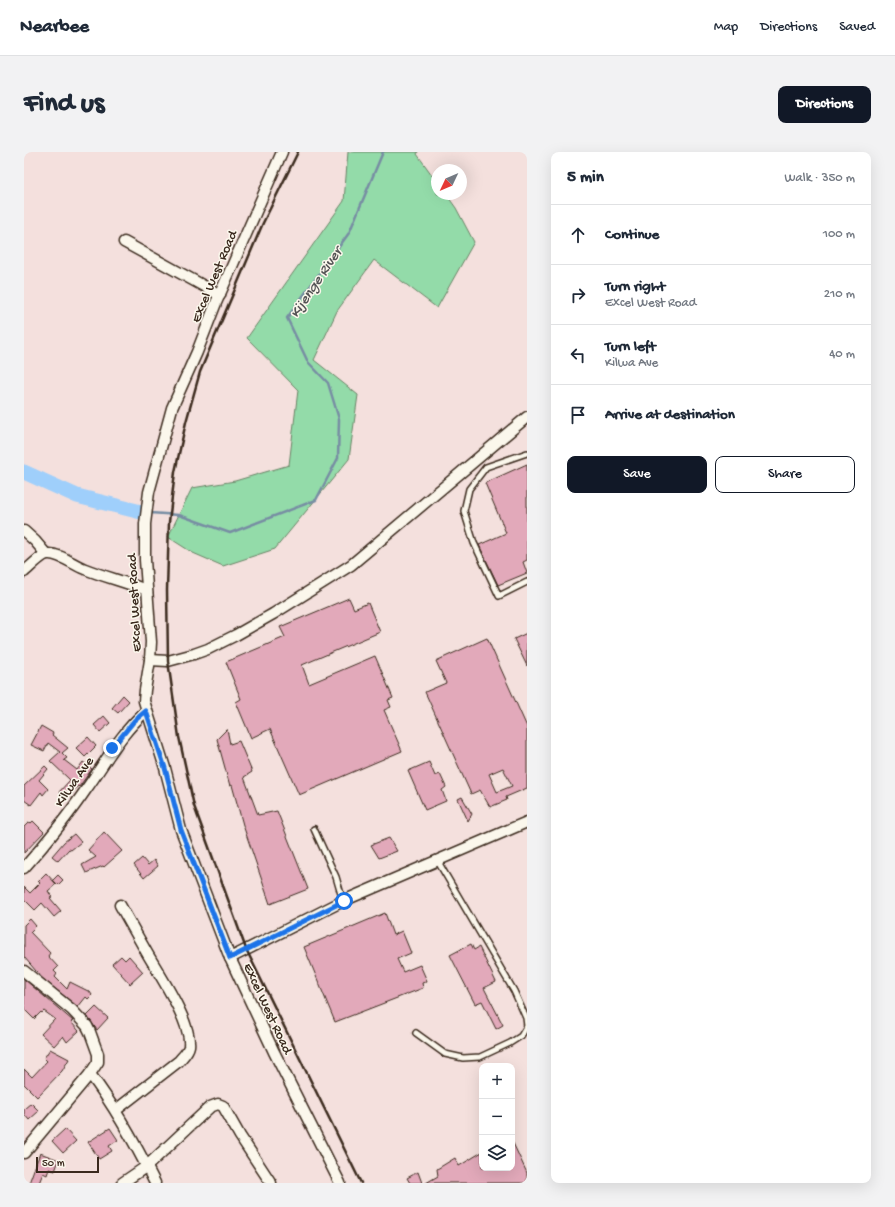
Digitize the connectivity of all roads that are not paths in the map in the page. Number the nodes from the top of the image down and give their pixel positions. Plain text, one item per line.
1 (282, 152) edge
2 (124, 242) dead end
3 (220, 295) junction
4 (527, 417) edge
5 (527, 453) edge
6 (24, 531) edge
7 (46, 554) junction
8 (24, 572) edge
9 (527, 582) edge
10 (146, 590) junction
11 (150, 660) junction
12 (146, 711) junction
13 (527, 822) edge
14 (314, 829) dead end
15 (437, 860) junction
16 (24, 868) edge
17 (344, 901) junction
18 (120, 905) dead end
19 (230, 958) junction
20 (24, 971) edge
21 (416, 1033) dead end
22 (90, 1074) junction
23 (116, 1110) junction
24 (24, 1153) edge
25 (147, 1166) junction
26 (122, 1183) edge
27 (155, 1183) edge
28 (271, 1183) edge
29 (340, 1183) edge

1 - 3 street, Excel West Road
2 - 3 street
3 - 10 street, Excel West Road
4 - 11 street
5 - 9 lane
6 - 7 street
7 - 8 street
7 - 10 street
10 - 11 street, Excel West Road
11 - 12 street, Excel West Road
12 - 16 street, Kilwa Ave
12 - 19 street, Excel West Road
13 - 15 street
14 - 17 lane
15 - 17 street
15 - 21 lane
17 - 19 street
18 - 23 street
19 - 29 street, Excel West Road
20 - 22 street
22 - 23 street
22 - 24 street
23 - 25 street
25 - 26 street
25 - 27 street
25 - 28 street

